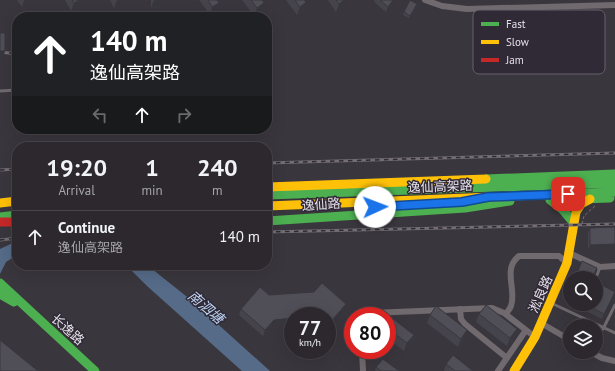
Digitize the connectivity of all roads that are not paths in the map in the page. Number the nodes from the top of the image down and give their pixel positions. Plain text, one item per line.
1 (425, 0) edge
2 (615, 5) edge
3 (12, 90) edge
4 (0, 91) edge
5 (615, 174) edge
6 (615, 183) edge
7 (272, 187) edge
8 (615, 192) edge
9 (272, 195) edge
10 (488, 197) junction
11 (615, 198) edge
12 (550, 200) junction
13 (12, 202) edge
14 (594, 202) junction
15 (0, 203) edge
16 (272, 204) edge
17 (272, 204) edge
18 (12, 208) edge
19 (0, 209) edge
20 (272, 210) edge
21 (12, 216) edge
22 (0, 217) edge
23 (272, 221) edge
24 (0, 222) edge
25 (12, 222) edge
26 (577, 224) junction
27 (570, 253) junction
28 (567, 263) junction
29 (615, 266) edge
30 (600, 267) junction
31 (599, 271) edge
32 (0, 283) edge
33 (0, 294) edge
34 (550, 303) junction
35 (615, 305) edge
36 (24, 307) junction
37 (460, 309) junction
38 (396, 312) edge
39 (506, 314) junction
40 (583, 319) edge
41 (541, 323) junction
42 (603, 329) joint
43 (526, 330) junction
44 (615, 333) edge
45 (563, 336) edge
46 (535, 337) junction
47 (507, 358) junction
48 (603, 358) edge
49 (362, 359) edge
50 (615, 362) edge
51 (95, 371) edge
52 (363, 371) edge
53 (498, 371) edge
54 (514, 371) edge

1 - 2 street
3 - 4 lane
5 - 7 main road, 逸仙路
6 - 9 main road, 逸仙高架路
8 - 10 main road, 逸仙高架路
8 - 17 main road, 逸仙路
10 - 16 main road, 逸仙高架路
10 - 20 main road
11 - 14 main road, 逸仙路
12 - 14 main road, 逸仙路
12 - 23 main road, 逸仙路
12 - 26 main road
13 - 15 main road
14 - 26 main road, 淞良路
18 - 19 main road
21 - 22 main road
24 - 25 main road
26 - 27 main road, 淞良路
27 - 28 main road, 淞良路
27 - 30 street
28 - 34 main road, 淞良路
28 - 39 street
29 - 30 street
30 - 31 lane
32 - 36 main road, 长逸路
33 - 36 main road, 长逸路
34 - 40 lane
34 - 41 main road, 淞良路
35 - 42 lane
36 - 51 main road, 长逸路
37 - 38 street
37 - 39 street
37 - 47 street
39 - 43 street
41 - 45 street
41 - 46 main road, 淞良路
42 - 44 lane
43 - 46 street
43 - 47 street
46 - 54 main road, 淞良路
47 - 53 street
48 - 50 street
49 - 52 street

